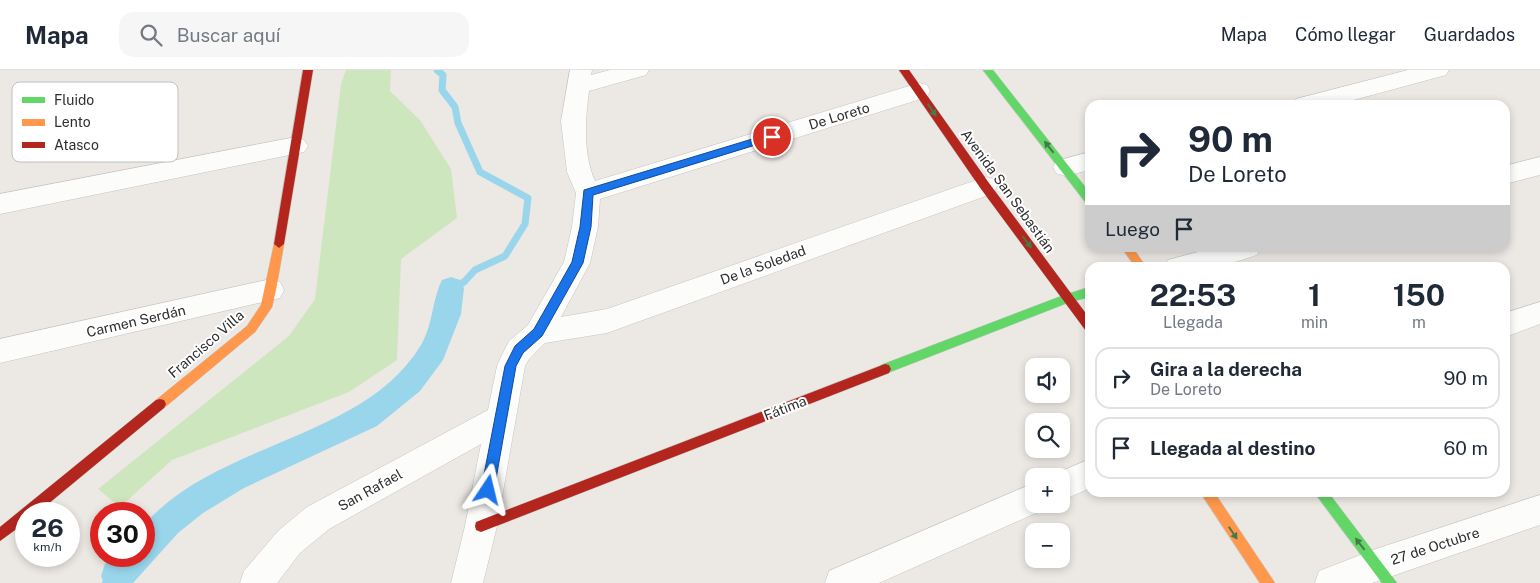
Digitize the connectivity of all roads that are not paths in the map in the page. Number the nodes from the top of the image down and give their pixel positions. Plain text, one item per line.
1 (308, 70) edge
2 (638, 70) edge
3 (904, 70) edge
4 (1438, 70) edge
5 (995, 71) edge
6 (579, 79) edge
7 (919, 91) junction
8 (1323, 100) edge
9 (296, 146) junction
10 (1085, 162) edge
11 (1540, 166) edge
12 (1065, 168) junction
13 (1510, 174) edge
14 (985, 186) junction
15 (588, 193) junction
16 (1085, 194) edge
17 (0, 204) edge
18 (1234, 252) edge
19 (1198, 262) edge
20 (271, 290) junction
21 (1085, 293) edge
22 (1068, 298) junction
23 (1540, 314) edge
24 (1085, 321) edge
25 (1510, 323) edge
26 (538, 333) junction
27 (0, 351) edge
28 (501, 418) junction
29 (1085, 475) edge
30 (1070, 482) edge
31 (1209, 497) edge
32 (1324, 497) edge
33 (1025, 502) edge
34 (1540, 510) edge
35 (481, 526) junction
36 (0, 535) edge
37 (1383, 574) edge
38 (256, 583) edge
39 (467, 583) edge
40 (841, 583) edge
41 (1268, 583) edge
42 (1330, 583) edge

1 - 9 street, Francisco Villa
2 - 6 street
3 - 7 street, Avenida San Sebastián
4 - 8 street
12 -> 5 street
6 - 15 street
7 -> 14 street, Avenida San Sebastián
7 - 15 street, De Loreto
9 - 17 street
9 - 20 street, Francisco Villa
10 - 12 street
11 - 13 street
12 - 16 street
14 -> 22 street, Avenida San Sebastián
14 - 26 street, De la Soledad
15 - 26 street
18 - 19 street
20 - 27 street, Carmen Serdán
20 - 36 street, Francisco Villa
21 - 22 street, Fátima
22 - 24 street, Avenida San Sebastián
22 - 35 street, Fátima
23 - 25 street
26 - 28 street
28 - 35 street
28 - 38 street, San Rafael
29 - 30 street
31 -> 41 street
37 -> 32 street
33 - 40 street
34 - 37 street, 27 de Octubre
35 - 39 street
37 - 42 street, 27 de Octubre

